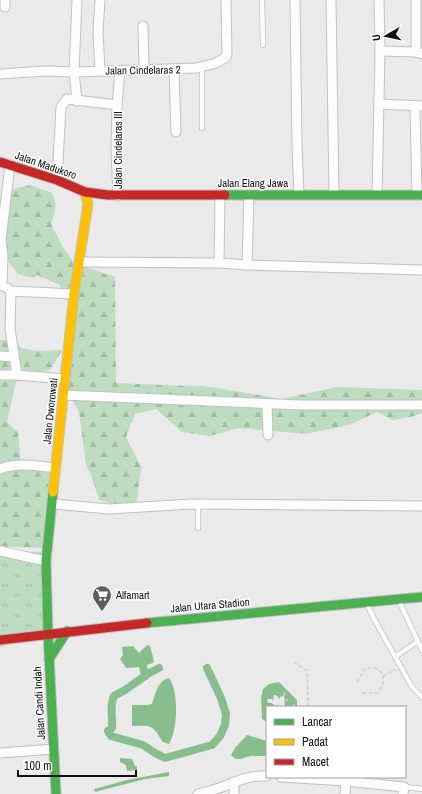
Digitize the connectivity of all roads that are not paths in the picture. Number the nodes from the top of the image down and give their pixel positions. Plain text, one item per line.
1 (77, 0) edge
2 (100, 0) edge
3 (226, 0) edge
4 (262, 0) edge
5 (295, 0) edge
6 (331, 0) edge
7 (379, 0) edge
8 (416, 0) edge
9 (143, 26) dead end
10 (263, 45) dead end
11 (380, 51) junction
12 (419, 53) edge
13 (202, 67) junction
14 (120, 70) junction
15 (142, 70) junction
16 (174, 70) junction
17 (100, 71) junction
18 (74, 72) junction
19 (0, 74) edge
20 (77, 100) junction
21 (379, 104) junction
22 (117, 105) junction
23 (418, 106) edge
24 (202, 128) dead end
25 (176, 132) dead end
26 (0, 162) edge
27 (10, 165) junction
28 (57, 180) junction
29 (85, 192) junction
30 (334, 194) junction
31 (108, 195) junction
32 (220, 195) junction
33 (249, 195) junction
34 (299, 195) junction
35 (377, 195) junction
36 (419, 195) edge
37 (118, 196) junction
38 (88, 204) junction
39 (80, 262) junction
40 (219, 263) junction
41 (247, 265) junction
42 (422, 270) edge
43 (1, 286) edge
44 (11, 291) junction
45 (74, 294) junction
46 (0, 356) edge
47 (14, 357) junction
48 (0, 375) edge
49 (17, 375) junction
50 (65, 379) junction
51 (63, 395) junction
52 (268, 404) junction
53 (422, 405) edge
54 (268, 435) dead end
55 (56, 468) junction
56 (0, 469) edge
57 (53, 504) junction
58 (198, 504) junction
59 (422, 506) edge
60 (198, 528) dead end
61 (0, 551) edge
62 (46, 561) junction
63 (422, 597) edge
64 (398, 599) junction
65 (366, 602) junction
66 (67, 632) junction
67 (48, 634) junction
68 (0, 640) edge
69 (418, 641) junction
70 (422, 650) edge
71 (395, 657) junction
72 (49, 659) junction
73 (422, 697) edge
74 (54, 750) junction
75 (0, 754) edge
76 (266, 776) edge
77 (297, 778) edge
78 (346, 781) junction
79 (234, 782) junction
80 (422, 789) edge
81 (222, 790) edge
82 (403, 790) edge
83 (56, 794) edge
84 (198, 794) edge
85 (234, 794) edge
86 (345, 794) edge

1 - 18 street
2 - 17 street
3 - 13 street, Jalan Cindelaras 2
4 - 10 lane
5 - 34 street
6 - 30 street
7 - 11 street
8 - 12 street
9 - 15 street
11 - 12 street
11 - 21 street
13 - 16 street, Jalan Cindelaras 2
13 - 24 lane
14 - 15 street, Jalan Cindelaras 2
14 - 17 street, Jalan Cindelaras 2
14 - 22 street, Jalan Cindelaras III
15 - 16 street, Jalan Cindelaras 2
16 - 25 street
17 - 18 street, Jalan Cindelaras 2
18 - 19 street, Jalan Cindelaras 2
18 - 20 street
20 - 22 street
20 - 28 street
21 - 23 street
21 - 35 street
22 - 37 street, Jalan Cindelaras III
23 - 36 street
26 - 27 street, Jalan Madukoro
27 - 28 street, Jalan Madukoro
27 - 43 street
28 - 29 street, Jalan Madukoro
29 - 31 street, Jalan Elang Jawa
29 - 38 street, Jalan Dworowati
30 - 34 street, Jalan Elang Jawa
30 - 35 street, Jalan Elang Jawa
31 - 37 street, Jalan Elang Jawa
31 - 38 street
32 - 33 street, Jalan Elang Jawa
32 - 37 street, Jalan Elang Jawa
32 - 40 street
33 - 34 street, Jalan Elang Jawa
33 - 41 street
35 - 36 street, Jalan Elang Jawa
38 - 39 street, Jalan Dworowati
39 - 40 street
39 - 45 street, Jalan Dworowati
40 - 41 street
41 - 42 street
43 - 44 street
44 - 45 street
44 - 47 street
45 - 50 street, Jalan Dworowati
46 - 47 street
47 - 49 street
48 - 49 street
49 - 50 street
50 - 51 street, Jalan Dworowati
51 - 52 street
51 - 55 street, Jalan Dworowati
52 - 53 street
52 - 54 street
55 - 56 street
55 - 57 street, Jalan Dworowati
57 - 58 street
57 - 62 street, Jalan Dworowati
58 - 59 street
58 - 60 lane
61 - 62 street
62 - 67 street, Jalan Dworowati
63 - 64 street, Jalan Utara Stadion
64 - 65 street, Jalan Utara Stadion
64 - 69 lane
65 - 66 street, Jalan Utara Stadion
65 - 71 lane
66 - 67 street, Jalan Utara Stadion
66 - 72 street, Jalan Candi Indah
67 - 68 street, Jalan Utara Stadion
67 - 72 street, Jalan Candi Indah
69 - 70 lane
69 - 71 lane
71 - 73 lane
72 - 74 street, Jalan Candi Indah
74 - 75 street
74 - 83 street, Jalan Candi Indah
76 - 79 street
77 - 78 street
78 - 82 street
78 - 86 street
79 - 81 street
79 - 85 street
80 - 82 lane
81 - 84 street

